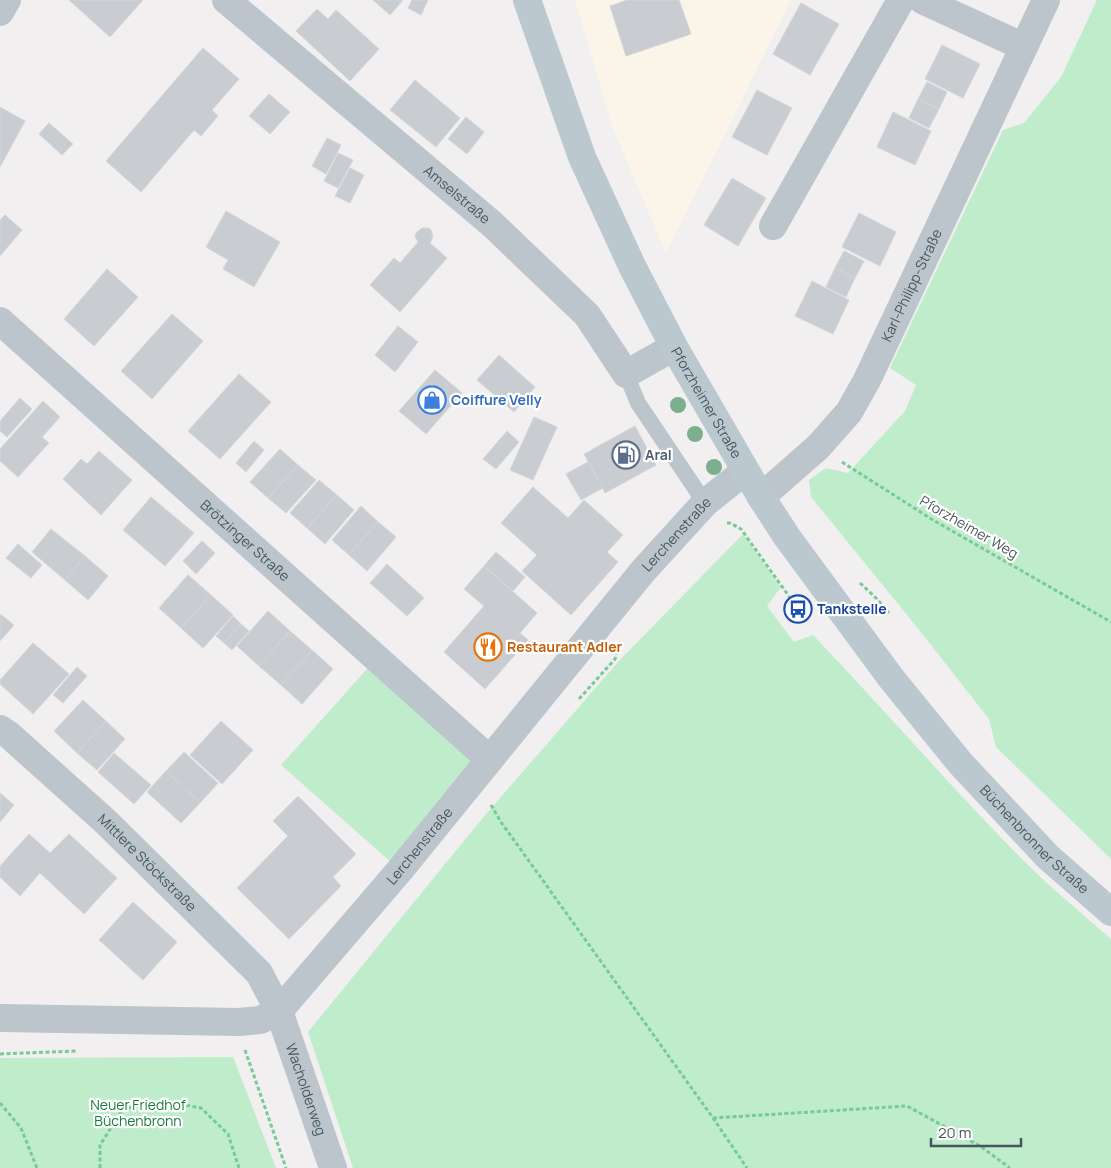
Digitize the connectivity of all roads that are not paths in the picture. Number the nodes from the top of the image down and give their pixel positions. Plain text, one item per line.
1 (7, 0) edge
2 (226, 0) edge
3 (527, 0) edge
4 (901, 0) edge
5 (922, 0) edge
6 (1046, 0) edge
7 (0, 12) edge
8 (1024, 47) junction
9 (773, 226) dead end
10 (0, 321) edge
11 (674, 347) junction
12 (626, 374) junction
13 (745, 471) junction
14 (761, 497) junction
15 (713, 513) junction
16 (0, 729) edge
17 (489, 760) junction
18 (961, 764) joint
19 (1111, 912) edge
20 (279, 1011) junction
21 (0, 1018) edge
22 (333, 1168) edge

1 - 7 street
2 - 12 street, Amselstraße
3 - 11 main road, Pforzheimer Straße
4 - 9 street
5 - 8 street
6 - 8 street, Karl-Philipp-Straße
8 - 14 street, Karl-Philipp-Straße
10 - 17 street, Brötzinger Straße
11 - 12 street
11 - 13 main road, Pforzheimer Straße
12 - 15 lane
13 - 14 main road, Pforzheimer Straße
13 - 15 street, Lerchenstraße
14 - 18 main road, Pforzheimer Straße
15 - 17 street, Lerchenstraße
16 - 20 street, Mittlere Stöckstraße
17 - 20 street, Lerchenstraße
18 - 19 main road, Büchenbronner Straße
20 - 21 street, Lerchenstraße
20 - 22 street, Wacholderweg

